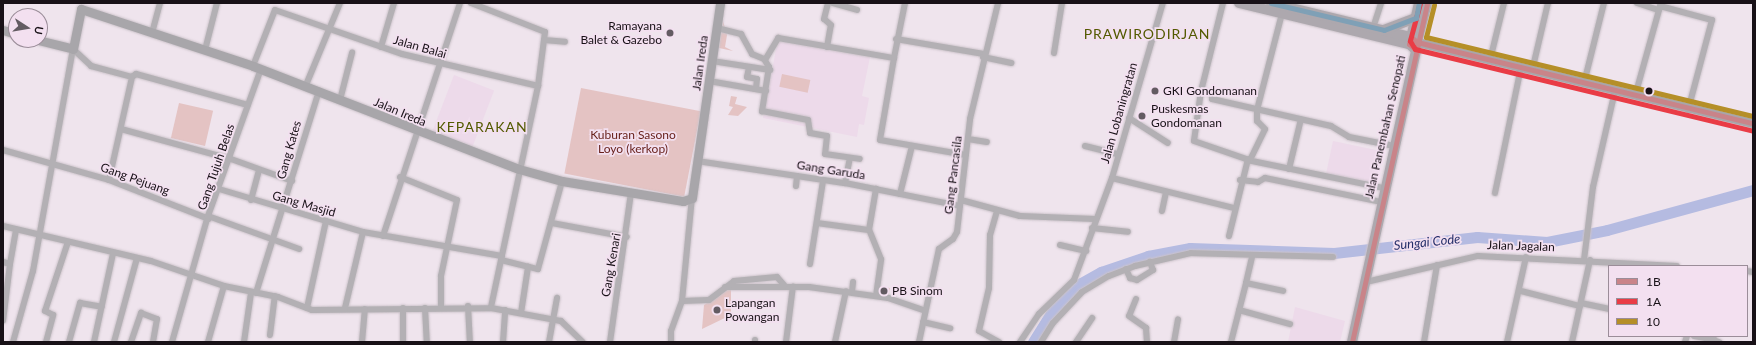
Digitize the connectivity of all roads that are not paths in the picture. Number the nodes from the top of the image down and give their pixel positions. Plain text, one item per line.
1 (160, 3) edge
2 (217, 3) edge
3 (278, 3) edge
4 (340, 3) edge
5 (394, 3) edge
6 (460, 3) edge
7 (472, 3) edge
8 (720, 3) edge
9 (828, 3) edge
10 (833, 3) edge
11 (905, 3) edge
12 (998, 3) edge
13 (1062, 3) edge
14 (1163, 3) edge
15 (1223, 3) edge
16 (1239, 3) edge
17 (1270, 3) edge
18 (1380, 3) edge
19 (1419, 3) edge
20 (1426, 3) edge
21 (1504, 3) edge
22 (1548, 3) edge
23 (1604, 3) edge
24 (1637, 3) edge
25 (81, 6) edge
26 (1660, 6) edge
27 (275, 10) junction
28 (857, 10) dead end
29 (1282, 13) junction
30 (1416, 18) junction
31 (330, 28) junction
32 (717, 28) junction
33 (1373, 28) junction
34 (1384, 30) junction
35 (152, 33) junction
36 (896, 39) junction
37 (544, 40) junction
38 (565, 42) dead end
39 (48, 43) edge
40 (1413, 43) junction
41 (381, 47) junction
42 (827, 47) junction
43 (72, 49) junction
44 (205, 50) junction
45 (352, 53) dead end
46 (1054, 53) dead end
47 (983, 56) junction
48 (894, 58) junction
49 (712, 60) junction
50 (765, 60) junction
51 (1490, 60) junction
52 (1011, 63) dead end
53 (439, 64) junction
54 (257, 67) junction
55 (749, 67) junction
56 (1521, 68) junction
57 (770, 70) junction
58 (1532, 71) junction
59 (132, 77) junction
60 (709, 81) junction
61 (1584, 83) junction
62 (306, 85) junction
63 (538, 86) junction
64 (756, 89) junction
65 (319, 91) junction
66 (766, 91) junction
67 (1201, 91) junction
68 (1614, 91) junction
69 (1635, 96) junction
70 (340, 100) junction
71 (248, 105) junction
72 (1257, 110) junction
73 (1688, 110) junction
74 (1129, 118) junction
75 (1301, 119) junction
76 (1753, 123) edge
77 (121, 129) junction
78 (418, 133) junction
79 (968, 139) junction
80 (987, 142) dead end
81 (1168, 143) dead end
82 (912, 146) junction
83 (1085, 146) dead end
84 (1394, 146) junction
85 (3, 150) edge
86 (1118, 154) junction
87 (966, 155) junction
88 (850, 158) junction
89 (231, 159) junction
90 (860, 159) dead end
91 (1250, 160) junction
92 (697, 161) junction
93 (52, 162) junction
94 (519, 169) junction
95 (1290, 169) junction
96 (259, 170) junction
97 (797, 176) junction
98 (400, 177) junction
99 (1112, 178) junction
100 (110, 180) junction
101 (1240, 180) junction
102 (292, 181) junction
103 (562, 181) junction
104 (823, 181) junction
105 (845, 183) junction
106 (796, 186) dead end
107 (876, 188) junction
108 (1384, 188) junction
109 (219, 189) junction
110 (631, 192) junction
111 (1166, 192) junction
112 (1495, 192) dead end
113 (900, 194) junction
114 (692, 198) junction
115 (251, 200) junction
116 (961, 203) junction
117 (1381, 206) junction
118 (1234, 208) junction
119 (284, 209) junction
120 (997, 211) junction
121 (1162, 211) dead end
122 (209, 217) junction
123 (1095, 219) junction
124 (326, 221) junction
125 (552, 223) junction
126 (818, 223) junction
127 (3, 226) edge
128 (1092, 228) junction
129 (16, 230) junction
130 (869, 230) junction
131 (363, 232) junction
132 (1128, 232) dead end
133 (38, 235) junction
134 (383, 236) junction
135 (1229, 236) dead end
136 (627, 237) junction
137 (273, 239) junction
138 (68, 242) junction
139 (1060, 245) dead end
140 (447, 246) junction
141 (299, 249) dead end
142 (1086, 251) junction
143 (113, 253) junction
144 (1252, 256) junction
145 (1333, 257) dead end
146 (1526, 257) junction
147 (137, 258) junction
148 (502, 258) junction
149 (1587, 260) junction
150 (3, 262) edge
151 (1150, 262) junction
152 (1368, 262) junction
153 (10, 264) junction
154 (810, 264) dead end
155 (1437, 265) junction
156 (1662, 265) edge
157 (528, 267) junction
158 (1126, 269) junction
159 (192, 273) junction
160 (853, 282) dead end
161 (1366, 282) junction
162 (1246, 283) junction
163 (784, 285) junction
164 (224, 286) junction
165 (794, 286) junction
166 (725, 287) junction
167 (1283, 291) dead end
168 (1521, 291) junction
169 (849, 292) junction
170 (254, 293) junction
171 (275, 296) junction
172 (876, 296) junction
173 (558, 298) dead end
174 (1136, 299) dead end
175 (682, 301) junction
176 (1580, 305) junction
177 (468, 306) junction
178 (102, 307) junction
179 (441, 307) junction
180 (306, 308) junction
181 (345, 308) junction
182 (403, 308) junction
183 (426, 308) junction
184 (491, 308) junction
185 (365, 309) junction
186 (1608, 309) edge
187 (505, 310) junction
188 (1239, 310) junction
189 (925, 311) junction
190 (521, 313) junction
191 (1092, 318) dead end
192 (1178, 319) dead end
193 (553, 320) junction
194 (3, 321) edge
195 (923, 322) junction
196 (1290, 324) dead end
197 (950, 328) dead end
198 (270, 335) dead end
199 (1712, 338) edge
200 (13, 342) edge
201 (46, 342) edge
202 (69, 342) edge
203 (94, 342) edge
204 (114, 342) edge
205 (131, 342) edge
206 (153, 342) edge
207 (172, 342) edge
208 (208, 342) edge
209 (244, 342) edge
210 (362, 342) edge
211 (403, 342) edge
212 (427, 342) edge
213 (470, 342) edge
214 (503, 342) edge
215 (549, 342) edge
216 (583, 342) edge
217 (610, 342) edge
218 (671, 342) edge
219 (786, 342) edge
220 (835, 342) edge
221 (919, 342) edge
222 (999, 342) edge
223 (1020, 342) edge
224 (1041, 342) edge
225 (1072, 342) edge
226 (1077, 342) edge
227 (1147, 342) edge
228 (1174, 342) edge
229 (1231, 342) edge
230 (1346, 342) edge
231 (1352, 342) edge
232 (1425, 342) edge
233 (1507, 342) edge
234 (1572, 342) edge
235 (1719, 342) edge

1 - 35 street
2 - 44 street
3 - 27 street
4 - 31 street
5 - 41 street
6 - 53 street
7 - 37 street
8 - 32 street, Jalan Ireda
9 - 42 street
10 - 28 street
11 - 36 street
12 - 47 street, Gang Pancasila
13 - 46 street
14 - 74 street, Jalan Lobaningratan
15 - 67 street
16 - 29 main road
17 - 33 main road
18 - 33 street
19 - 30 main road, Jalan Panembahan Senopati
20 - 40 main road, Jalan Panembahan Senopati
21 - 51 street
22 - 58 street
23 - 61 street
24 - 26 street
25 - 35 street, Jalan Ireda
25 - 43 street, Jalan Ireda
26 - 69 street
26 - 73 street
27 - 31 street, Jalan Balai
27 - 54 street
29 - 40 main road
29 - 72 street
30 - 34 main road
30 - 40 main road, Jalan Panembahan Senopati
31 - 41 street, Jalan Balai
31 - 62 street
32 - 49 street, Jalan Ireda
32 - 50 street
33 - 34 main road
34 - 40 main road
35 - 44 street, Jalan Ireda
36 - 47 street
36 - 48 street
37 - 38 street
37 - 63 street
39 - 43 street
40 - 51 street
40 - 84 main road, Jalan Panembahan Senopati
41 - 53 street, Jalan Balai
42 - 48 street
42 - 50 street
43 - 59 street
43 - 93 street
44 - 54 street, Jalan Ireda
45 - 70 street
47 - 52 street
47 - 79 street, Gang Pancasila
48 - 82 street
49 - 55 street
49 - 60 street, Jalan Ireda
50 - 57 street
51 - 56 street
53 - 63 street, Jalan Balai
53 - 78 street
54 - 62 street, Jalan Ireda
54 - 71 street, Gang Tujuh Belas
55 - 57 street
55 - 64 street
56 - 58 street
56 - 112 street
57 - 66 street
58 - 61 street
59 - 71 street
59 - 77 street
60 - 64 street
60 - 92 street, Jalan Ireda
61 - 68 street
62 - 65 street, Jalan Ireda
63 - 94 street
64 - 66 street
65 - 70 street, Jalan Ireda
65 - 102 street, Gang Kates
66 - 88 street
67 - 72 street
67 - 91 street
68 - 69 street
68 - 149 street
69 - 73 street
70 - 78 street, Jalan Ireda
71 - 89 street, Gang Tujuh Belas
72 - 75 street
72 - 91 street
73 - 76 street
74 - 81 street
74 - 86 street, Jalan Lobaningratan
75 - 84 street
75 - 95 street
77 - 89 street
77 - 100 street
78 - 94 street, Jalan Ireda
78 - 98 street
79 - 80 street
79 - 87 street, Gang Pancasila
82 - 87 street
82 - 113 street
83 - 86 street
84 - 108 main road, Jalan Panembahan Senopati
85 - 93 street, Gang Pejuang
86 - 99 street, Jalan Lobaningratan
87 - 116 street, Gang Pancasila
88 - 90 street
88 - 105 street
89 - 96 street
89 - 109 street, Gang Tujuh Belas
91 - 95 street
91 - 101 street
92 - 97 street, Gang Garuda
92 - 114 street, Jalan Ireda
93 - 100 street, Gang Pejuang
93 - 133 street
94 - 103 street, Jalan Ireda
94 - 148 street
95 - 108 street
96 - 102 street
96 - 115 street
97 - 104 street, Gang Garuda
97 - 106 street
98 - 134 street
98 - 140 street
99 - 111 street, Jalan Lobaningratan
99 - 123 street
100 - 122 street, Gang Pejuang
101 - 117 street
101 - 118 street
102 - 119 street, Gang Kates
103 - 110 street, Jalan Ireda
103 - 125 street
104 - 105 street, Gang Garuda
104 - 126 street
105 - 107 street, Gang Garuda
107 - 113 street, Gang Garuda
107 - 130 street
108 - 117 main road, Jalan Panembahan Senopati
109 - 115 street, Gang Masjid
109 - 122 street, Gang Tujuh Belas
110 - 114 street, Jalan Ireda
110 - 136 street, Gang Kenari
111 - 118 street, Jalan Lobaningratan
111 - 121 street
113 - 116 street, Gang Garuda
114 - 175 street
115 - 119 street, Gang Masjid
116 - 120 street, Gang Garuda
116 - 189 street, Gang Pancasila
117 - 152 main road, Jalan Panembahan Senopati
118 - 135 street
119 - 124 street, Gang Masjid
119 - 137 street, Gang Kates
120 - 123 street, Gang Garuda
120 - 222 street
122 - 137 street, Gang Pejuang
122 - 159 street, Gang Tujuh Belas
123 - 128 street
124 - 131 street, Gang Masjid
124 - 180 street
125 - 136 street
125 - 157 street
126 - 130 street
126 - 154 street
127 - 129 street
128 - 132 street
128 - 142 street
129 - 133 street
129 - 153 street
130 - 172 street
131 - 134 street, Gang Masjid
131 - 181 street
133 - 138 street
133 - 200 street
134 - 140 street, Gang Masjid
136 - 217 street, Gang Kenari
137 - 141 street, Gang Pejuang
137 - 170 street, Gang Kates
138 - 143 street
138 - 201 street
139 - 142 street
140 - 148 street, Gang Masjid
140 - 179 street
142 - 223 street
143 - 147 street
143 - 178 street
144 - 145 street
144 - 151 street
144 - 162 street
146 - 149 street, Jalan Jagalan
146 - 155 street, Jalan Jagalan
146 - 168 street
147 - 159 street
147 - 204 street
148 - 157 street, Gang Masjid
148 - 184 street
149 - 156 street, Jalan Jagalan
149 - 176 street
150 - 153 street
151 - 158 street
151 - 158 street
152 - 161 main road
152 - 230 main road
153 - 194 street
155 - 161 street, Jalan Jagalan
155 - 232 street
157 - 190 street
158 - 224 street
159 - 164 street
159 - 207 street, Gang Tujuh Belas
160 - 169 street
161 - 231 main road
162 - 167 street
162 - 188 street
163 - 165 street
163 - 166 street
163 - 166 street
164 - 170 street
164 - 208 street
165 - 169 street
165 - 219 street
166 - 175 street
168 - 176 street
168 - 233 street
169 - 172 street
169 - 220 street
170 - 171 street
170 - 209 street, Gang Kates
171 - 180 street
171 - 198 street
172 - 189 street
173 - 193 street
174 - 227 street
175 - 218 street
176 - 186 street
176 - 234 street
177 - 179 street
177 - 184 street
177 - 213 street
178 - 202 street
178 - 203 street
179 - 183 street
180 - 181 street
181 - 185 street
182 - 183 street
182 - 185 street
182 - 211 street
183 - 212 street
184 - 187 street
185 - 210 street
187 - 190 street
187 - 214 street
188 - 196 street
188 - 229 street
189 - 195 street, Gang Pancasila
190 - 193 street
191 - 226 street
192 - 228 street
193 - 215 street
193 - 216 street
195 - 197 street
195 - 221 street, Gang Pancasila
199 - 235 street
205 - 206 street
225 - 226 street

